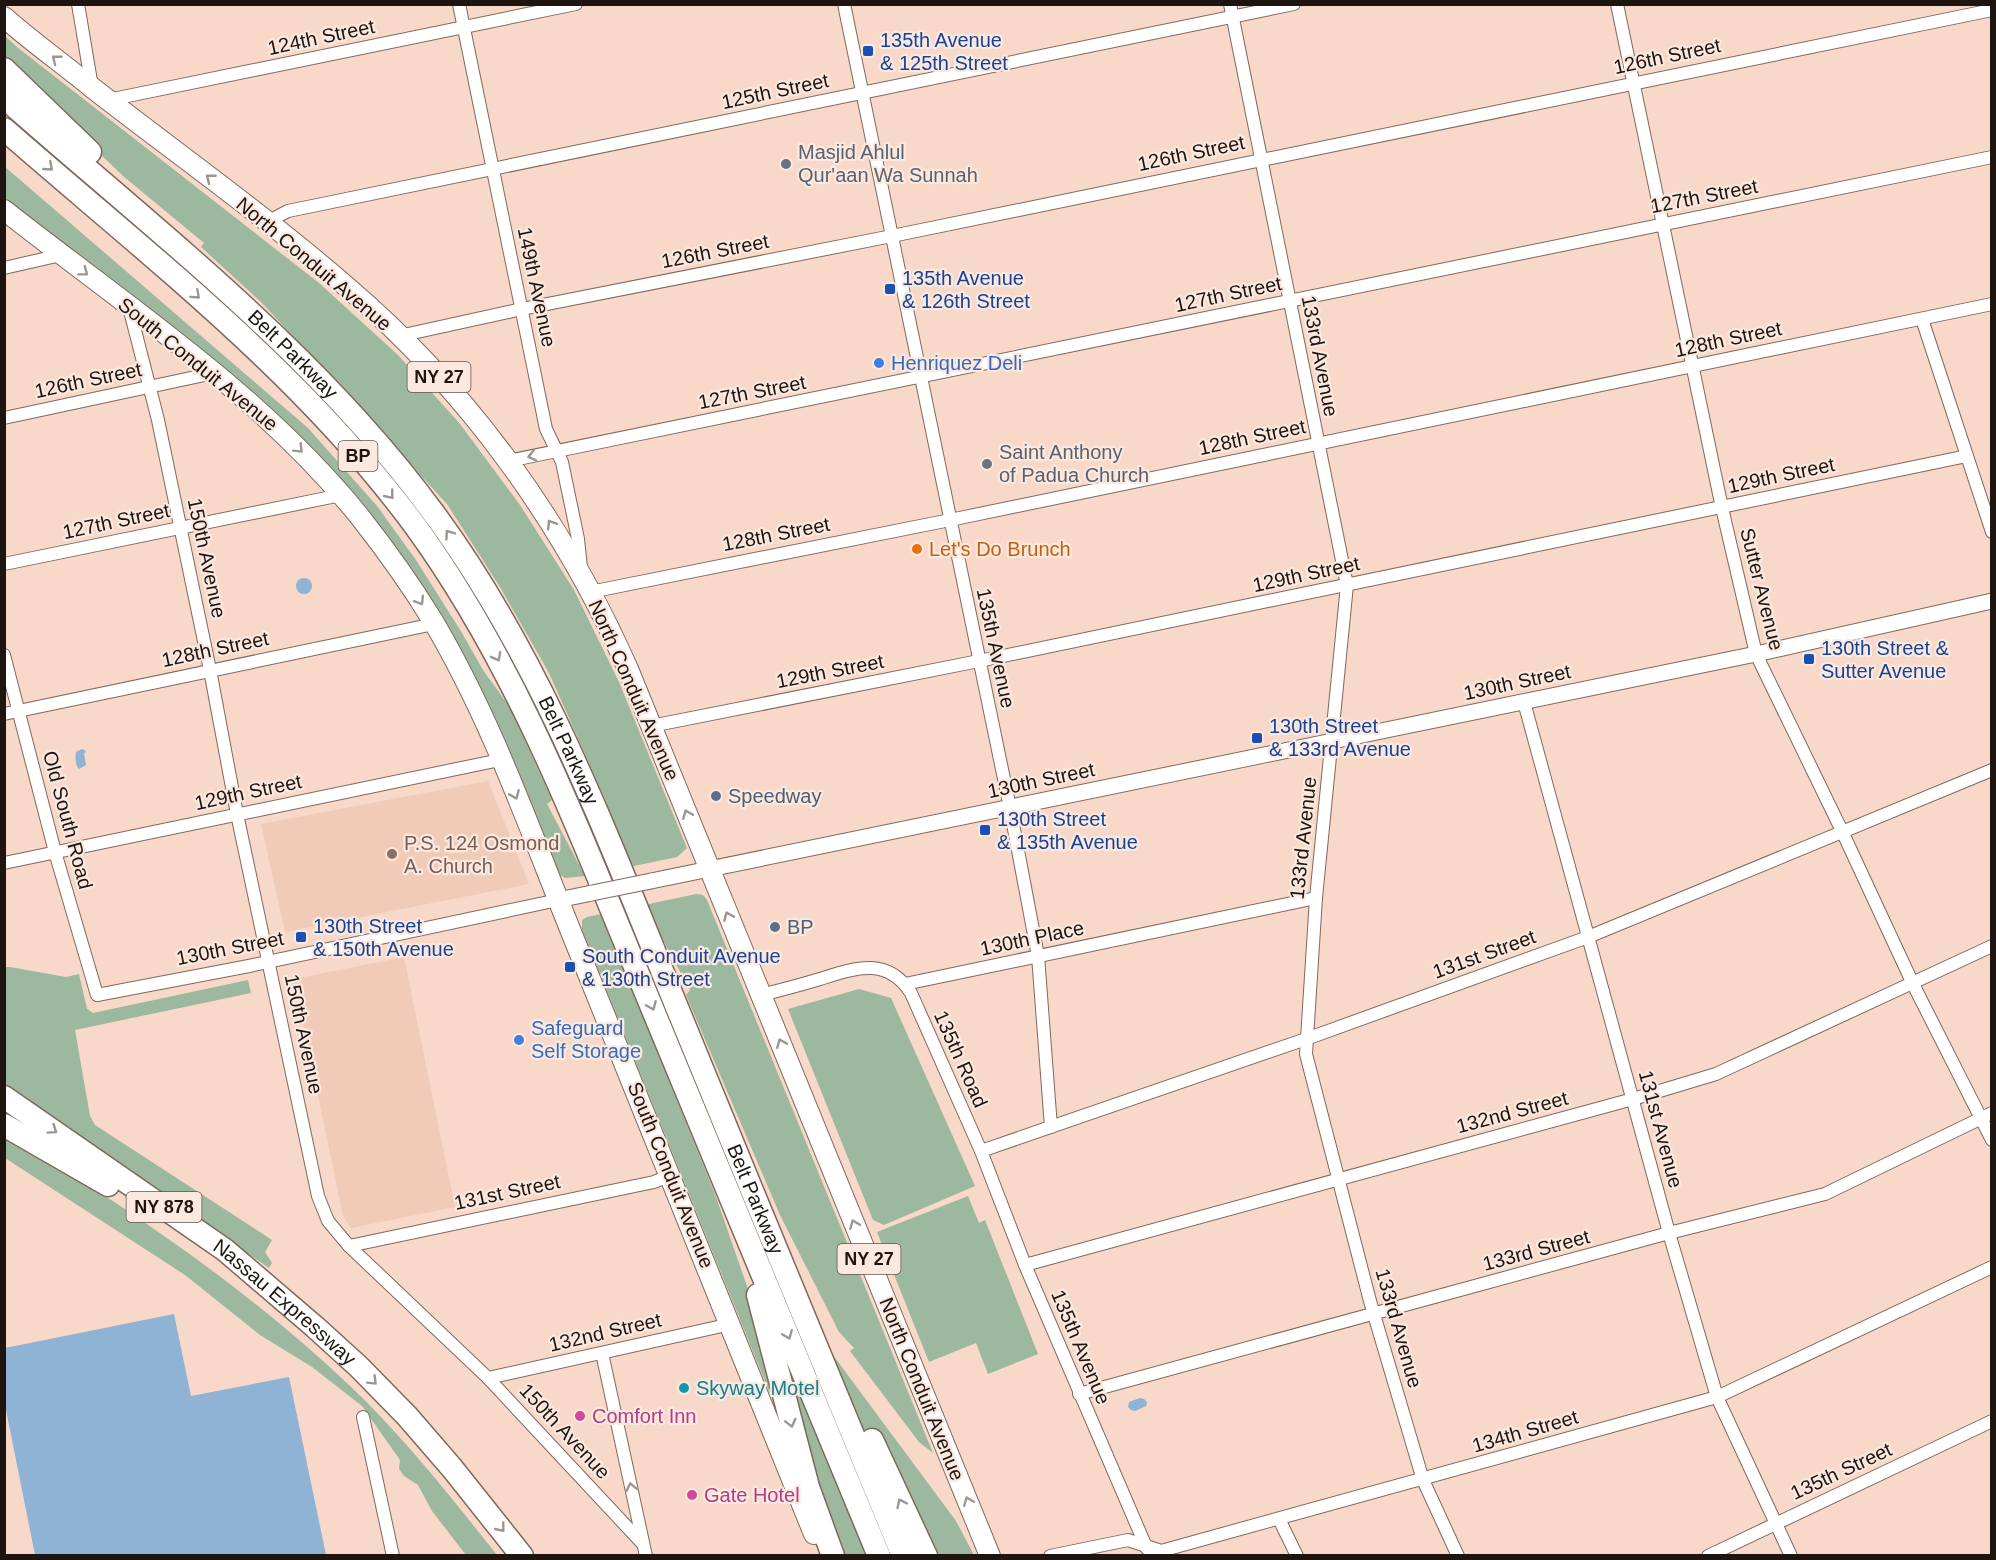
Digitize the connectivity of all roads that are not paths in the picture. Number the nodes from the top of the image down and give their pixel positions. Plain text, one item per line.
1 (78, 4) edge
2 (459, 4) edge
3 (576, 4) edge
4 (844, 4) edge
5 (1230, 4) edge
6 (1294, 4) edge
7 (1617, 4) edge
8 (1992, 10) edge
9 (4, 17) edge
10 (1232, 17) junction
11 (464, 28) junction
12 (4, 69) edge
13 (1634, 82) junction
14 (92, 87) junction
15 (863, 93) junction
16 (4, 97) edge
17 (108, 100) junction
18 (4, 129) edge
19 (1992, 158) edge
20 (1261, 159) junction
21 (493, 170) junction
22 (4, 210) edge
23 (267, 222) junction
24 (1663, 224) junction
25 (892, 236) junction
26 (61, 255) junction
27 (4, 268) edge
28 (1289, 301) junction
29 (1992, 304) edge
30 (129, 307) junction
31 (522, 309) junction
32 (256, 318) junction
33 (1922, 319) junction
34 (399, 336) junction
35 (1692, 366) junction
36 (214, 373) junction
37 (921, 377) junction
38 (148, 387) junction
39 (4, 418) edge
40 (1318, 443) junction
41 (556, 451) junction
42 (1967, 456) junction
43 (508, 462) junction
44 (341, 495) junction
45 (1722, 508) junction
46 (950, 520) junction
47 (181, 528) junction
48 (1992, 532) edge
49 (4, 564) edge
50 (586, 584) junction
51 (1347, 585) junction
52 (1992, 601) edge
53 (434, 624) junction
54 (1756, 654) junction
55 (4, 655) edge
56 (979, 661) junction
57 (210, 670) junction
58 (1524, 702) junction
59 (20, 710) junction
60 (4, 714) edge
61 (651, 726) junction
62 (1332, 742) junction
63 (500, 760) junction
64 (1992, 770) edge
65 (1010, 808) junction
66 (237, 814) junction
67 (1842, 831) junction
68 (55, 852) junction
69 (4, 863) edge
70 (709, 869) junction
71 (1316, 898) junction
72 (558, 900) junction
73 (1588, 937) junction
74 (1992, 946) edge
75 (1038, 956) junction
76 (268, 962) junction
77 (905, 984) junction
78 (1913, 984) junction
79 (97, 995) joint
80 (761, 995) junction
81 (1306, 1039) junction
82 (691, 1043) junction
83 (4, 1097) edge
84 (1633, 1099) junction
85 (1986, 1116) edge
86 (4, 1125) edge
87 (1051, 1127) junction
88 (1992, 1140) edge
89 (981, 1151) junction
90 (671, 1175) junction
91 (1338, 1180) junction
92 (734, 1203) junction
93 (1669, 1233) junction
94 (350, 1246) junction
95 (1025, 1265) junction
96 (1992, 1267) edge
97 (1374, 1314) junction
98 (731, 1324) junction
99 (315, 1327) junction
100 (602, 1353) junction
101 (488, 1378) junction
102 (1079, 1394) junction
103 (1717, 1396) junction
104 (363, 1418) dead end
105 (1992, 1421) edge
106 (1423, 1480) junction
107 (1280, 1519) junction
108 (1776, 1523) junction
109 (645, 1550) edge
110 (1148, 1551) edge
111 (393, 1556) edge
112 (522, 1556) edge
113 (823, 1556) edge
114 (833, 1556) edge
115 (879, 1556) edge
116 (903, 1556) edge
117 (926, 1556) edge
118 (990, 1556) edge
119 (1050, 1556) edge
120 (1297, 1556) edge
121 (1458, 1556) edge
122 (1708, 1556) edge
123 (1791, 1556) edge

1 - 14 street
2 - 11 street, 149th Avenue
3 - 11 street, 124th Street
4 - 15 street, 135th Avenue
5 - 10 street, 133rd Avenue
6 - 10 street, 125th Street
7 - 13 street, Sutter Avenue
8 - 13 street, 126th Street
14 -> 9 main road, North Conduit Avenue / NY 27
10 - 15 street, 125th Street
10 - 20 street, 133rd Avenue
11 - 17 street, 124th Street
11 - 21 street, 149th Avenue
12 - 32 highway
13 - 20 street, 126th Street
13 - 24 street, Sutter Avenue
14 - 17 main road, North Conduit Avenue / NY 27
15 - 21 street, 125th Street
15 - 25 street, 135th Avenue
16 - 32 highway, Belt Parkway / BP
23 -> 17 main road, North Conduit Avenue / NY 27
18 -> 92 highway, Belt Parkway / BP
19 - 24 street, 127th Street
20 - 25 street, 126th Street
20 - 28 street, 133rd Avenue
21 - 23 street, 125th Street
21 - 31 street, 149th Avenue
22 - 26 main road, South Conduit Avenue
23 - 34 main road, North Conduit Avenue / NY 27
24 - 28 street, 127th Street
24 - 35 street, Sutter Avenue
25 - 31 street, 126th Street
25 - 37 street, 135th Avenue
26 - 27 street
26 -> 30 main road, South Conduit Avenue
28 - 37 street, 127th Street
28 - 40 street, 133rd Avenue
29 - 33 street, 128th Street
30 - 36 main road, South Conduit Avenue
30 - 38 street, 150th Avenue
31 - 34 street, 126th Street
31 - 41 street, 149th Avenue
82 -> 32 highway, Belt Parkway / BP
33 - 35 street, 128th Street
33 - 42 street
34 - 43 main road, North Conduit Avenue / NY 27
35 - 40 street, 128th Street
35 - 45 street, Sutter Avenue
36 - 38 street, 126th Street
36 -> 44 main road, South Conduit Avenue
37 - 41 street, 127th Street
37 - 46 street, 135th Avenue
38 - 39 street, 126th Street
38 - 47 street, 150th Avenue
40 - 46 street, 128th Street
40 - 51 street, 133rd Avenue
41 -> 43 street, 127th Street
41 - 50 street, 149th Avenue
42 - 45 street, 129th Street
42 - 48 street
50 -> 43 main road, North Conduit Avenue / NY 27
44 - 47 street, 127th Street
44 -> 53 main road, South Conduit Avenue
45 - 51 street, 129th Street
45 - 54 street, Sutter Avenue
46 - 50 street, 128th Street
46 - 56 street, 135th Avenue
47 - 49 street, 127th Street
47 - 57 street, 150th Avenue
50 - 61 main road, North Conduit Avenue / NY 27
51 - 56 street, 129th Street
51 - 62 street, 133rd Avenue
52 - 54 street, 130th Street
53 - 57 street, 128th Street
53 - 63 main road, South Conduit Avenue
54 - 58 street, 130th Street
54 - 67 street, Sutter Avenue
55 - 59 street, Old South Road
56 - 61 street, 129th Street
56 - 65 street, 135th Avenue
57 - 59 street, 128th Street
57 - 66 street, 150th Avenue
58 - 62 street, 130th Street
58 - 73 street, 131st Avenue
59 - 60 street, 128th Street
59 - 68 street, Old South Road
70 -> 61 main road, North Conduit Avenue / NY 27
62 - 65 street, 130th Street
62 - 71 street, 133rd Avenue
63 - 66 street, 129th Street
63 -> 72 main road, South Conduit Avenue
64 - 67 street, 131st Street
65 - 70 street, 130th Street
65 - 75 street, 135th Avenue
66 - 68 street, 129th Street
66 - 76 street, 150th Avenue
67 - 73 street, 131st Street
67 - 78 street, Sutter Avenue
68 - 69 street, 129th Street
68 - 79 street, Old South Road
70 - 72 street, 130th Street, bridge
80 -> 70 main road, North Conduit Avenue / NY 27
71 - 75 street, 130th Place
71 - 81 street, 133rd Avenue
72 - 76 street, 130th Street
72 - 90 main road, South Conduit Avenue
73 - 81 street, 131st Street
73 - 84 street, 131st Avenue
74 - 78 street, 132nd Street
75 - 77 street, 130th Place
75 - 87 street, 135th Avenue
76 - 79 street, 130th Street
76 - 94 street, 150th Avenue
77 - 80 street
77 - 89 street, 135th Road
78 - 84 street, 132nd Street
78 - 85 street, Sutter Avenue
118 -> 80 main road, North Conduit Avenue / NY 27
81 - 87 street, 131st Street
81 - 91 street, 133rd Avenue
82 - 116 highway, Belt Parkway / BP
117 -> 82 highway
83 -> 99 highway, Nassau Expressway / NY 878
84 - 91 street, 132nd Street
84 - 93 street, 131st Avenue
85 - 88 street, Sutter Avenue
85 - 93 street, 133rd Street
86 - 99 highway
87 - 89 street, 131st Street
89 - 95 street, 135th Avenue
90 - 94 street, 131st Street
90 - 98 main road, South Conduit Avenue
91 - 95 street, 132nd Street
91 - 97 street, 133rd Avenue
92 -> 114 highway
92 -> 115 highway, Belt Parkway / BP
93 - 97 street, 133rd Street
93 - 103 street, 131st Avenue
94 - 101 street, 150th Avenue
95 - 102 street, 135th Avenue
96 - 103 street, 134th Street
97 - 102 street, 133rd Street
97 - 106 street, 133rd Avenue
98 - 100 street, 132nd Street
98 - 113 main road, South Conduit Avenue
99 -> 112 highway, Nassau Expressway / NY 878
100 - 101 street, 132nd Street
109 -> 100 street
101 - 109 street, 150th Avenue
102 - 110 street, 135th Avenue
103 - 106 street, 134th Street
103 - 108 street, 131st Avenue
104 - 111 street
105 - 108 street, 135th Street
106 - 107 street, 134th Street
106 - 121 street, 133rd Avenue
107 - 110 street, 134th Street
107 - 120 street
108 - 122 street, 135th Street
108 - 123 street, 131st Avenue
110 - 119 street, 134th Street

